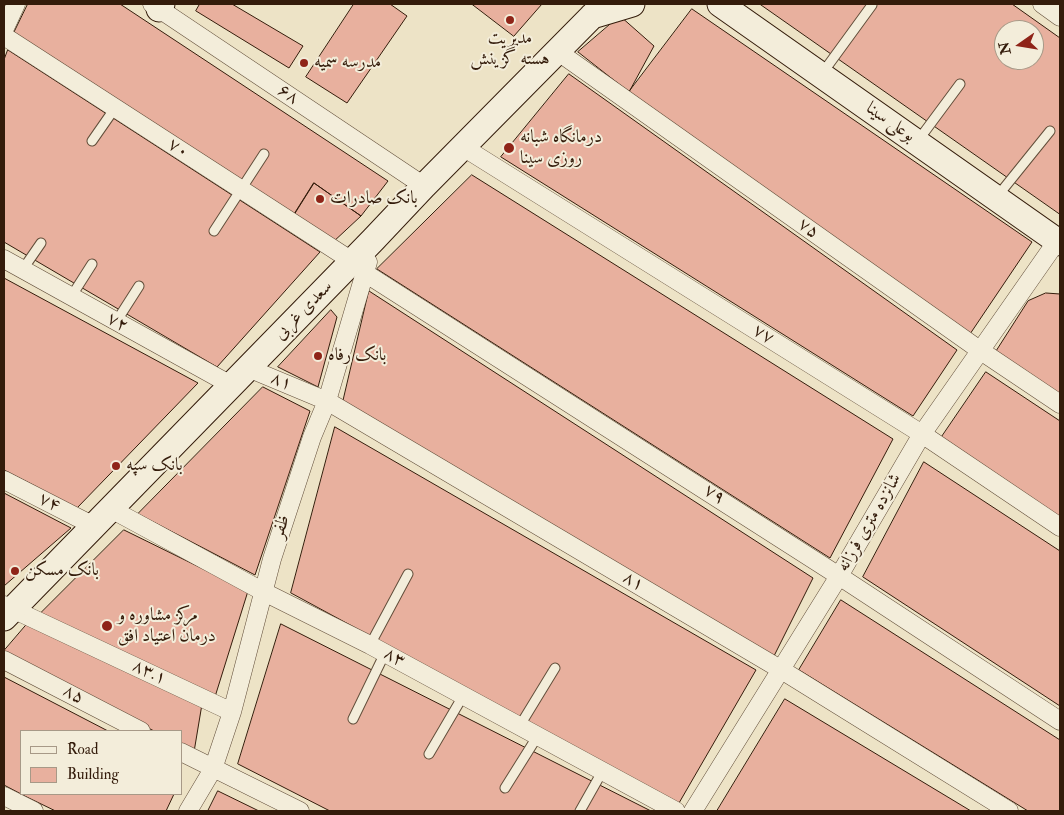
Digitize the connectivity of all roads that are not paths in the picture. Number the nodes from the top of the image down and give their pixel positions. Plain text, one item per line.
1 (16, 4) edge
2 (632, 4) edge
3 (720, 4) edge
4 (1042, 4) edge
5 (157, 5) edge
6 (872, 5) dead end
7 (598, 8) edge
8 (1060, 17) edge
9 (4, 30) edge
10 (4, 36) edge
11 (558, 52) junction
12 (821, 75) junction
13 (960, 84) dead end
14 (115, 108) junction
15 (1050, 131) dead end
16 (92, 141) dead end
17 (917, 142) junction
18 (463, 148) junction
19 (264, 154) dead end
20 (424, 186) junction
21 (241, 190) junction
22 (996, 198) junction
23 (214, 231) dead end
24 (1059, 242) edge
25 (41, 243) dead end
26 (4, 259) edge
27 (92, 264) dead end
28 (359, 267) junction
29 (23, 269) junction
30 (139, 286) dead end
31 (71, 297) junction
32 (116, 322) junction
33 (981, 351) junction
34 (248, 368) junction
35 (231, 385) junction
36 (327, 401) junction
37 (1060, 404) edge
38 (922, 434) junction
39 (4, 480) edge
40 (102, 518) junction
41 (1060, 527) edge
42 (408, 574) dead end
43 (839, 576) junction
44 (264, 592) junction
45 (7, 610) edge
46 (378, 649) junction
47 (4, 660) edge
48 (555, 668) dead end
49 (780, 669) junction
50 (463, 696) junction
51 (232, 712) junction
52 (354, 718) dead end
53 (1060, 721) edge
54 (519, 727) junction
55 (139, 730) edge
56 (536, 737) junction
57 (182, 753) edge
58 (429, 754) dead end
59 (213, 769) junction
60 (602, 772) junction
61 (505, 788) dead end
62 (4, 796) edge
63 (34, 811) edge
64 (188, 811) edge
65 (300, 811) edge
66 (580, 811) edge
67 (676, 811) edge
68 (693, 811) edge
69 (1009, 811) edge

1 - 9 street
2 - 7 main road
3 - 12 main road, بوعلی سینا
4 - 8 street
5 - 20 street, ۶۸
6 - 12 lane
7 - 11 main road, سعدی غربی
10 - 14 street, ۷۰
11 - 18 main road, سعدی غربی
11 - 33 street, ۷۵
12 - 17 main road, بوعلی سینا
13 - 17 lane
14 - 16 lane
14 - 21 street, ۷۰
15 - 22 lane
17 - 22 main road, بوعلی سینا
18 - 20 main road, سعدی غربی
18 - 38 street, ۷۷
19 - 21 lane
20 - 28 main road, سعدی غربی
21 - 23 lane
21 - 28 street, ۷۰
22 - 24 main road, بوعلی سینا
24 - 33 street, شانزده متری فرزانه
25 - 29 lane
26 - 29 street, ۷۲
27 - 31 lane
28 - 34 main road, سعدی غربی
28 - 36 street, ظفر
28 - 43 street, ۷۹
29 - 31 street, ۷۲
30 - 32 lane
31 - 32 street, ۷۲
32 - 35 street, ۷۲
33 - 37 street, ۷۵
33 - 38 street, شانزده متری فرزانه
34 - 35 main road, سعدی غربی
34 - 36 street, ۸۱
35 - 40 main road, سعدی غربی
36 - 44 street, ظفر
36 - 49 street, ۸۱
38 - 41 street, ۷۷
38 - 43 street, شانزده متری فرزانه
39 - 40 street, ۷۴
40 - 44 street, ۸۳
40 - 45 main road, سعدی غربی
42 - 46 lane
43 - 49 street, شانزده متری فرزانه
43 - 53 street, ۷۹
44 - 46 street, ۸۳
44 - 51 street, ظفر
45 - 51 street, ۸۳.۱
46 - 50 street, ۸۳
46 - 52 lane
47 - 55 street, ۸۵
48 - 54 lane
49 - 68 street, شانزده متری فرزانه
49 - 69 street, ۸۱
50 - 54 street, ۸۳
50 - 58 lane
51 - 59 street, ظفر
54 - 56 street, ۸۳
56 - 60 street, ۸۳
56 - 61 lane
57 - 59 street
59 - 64 street, ظفر
59 - 65 street
60 - 66 lane
60 - 67 street, ۸۳
62 - 63 street

